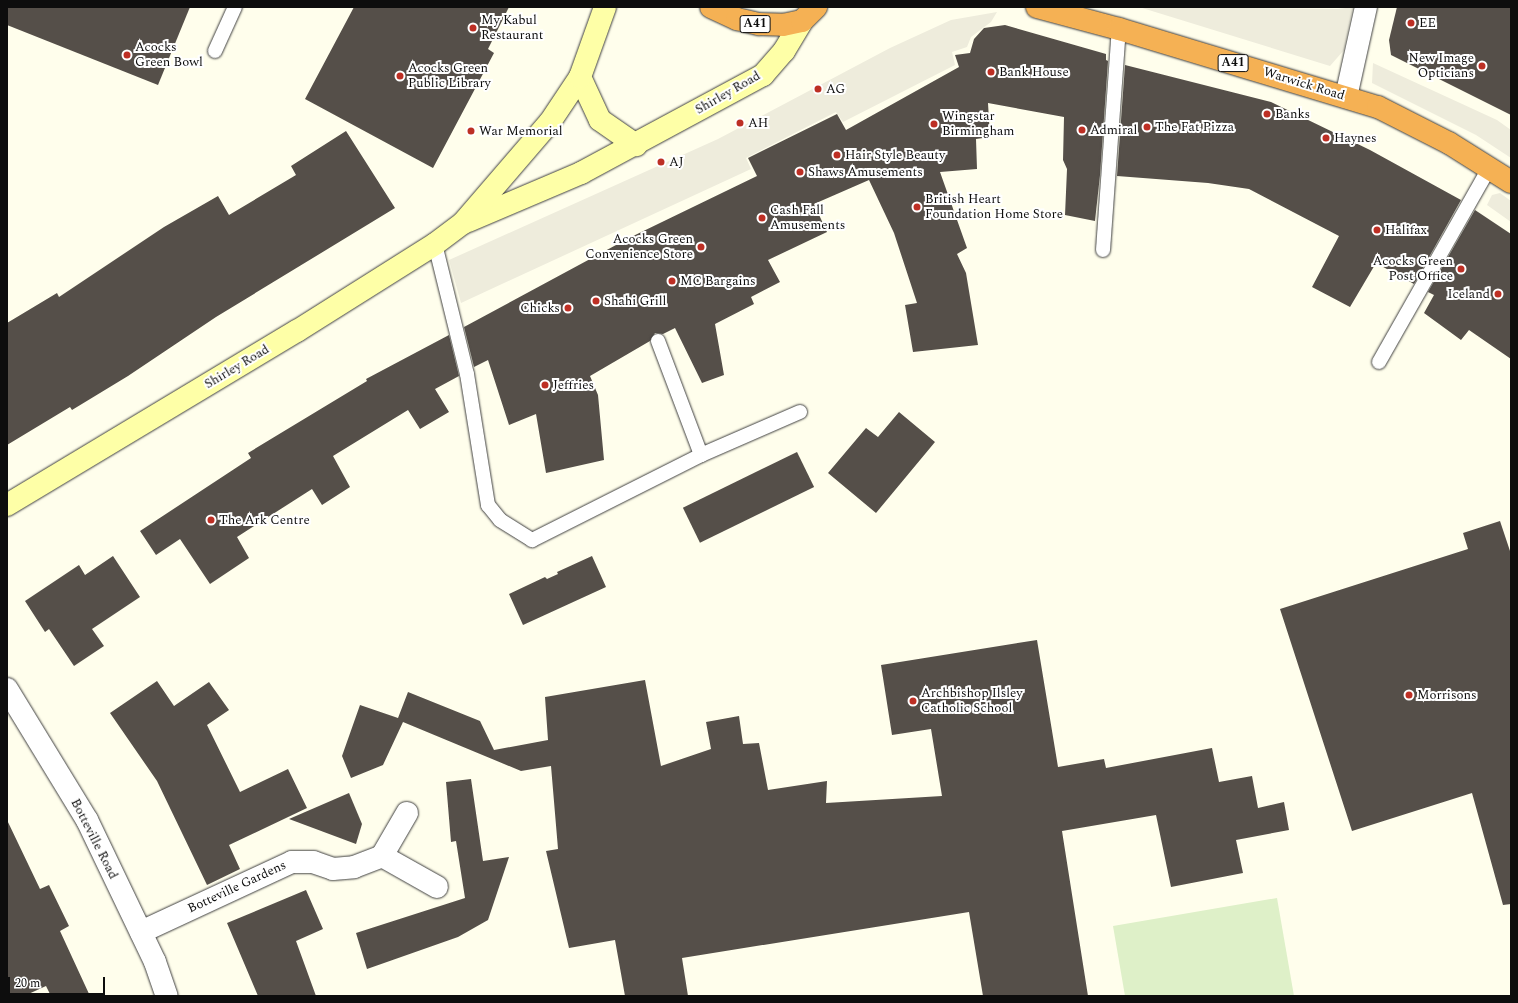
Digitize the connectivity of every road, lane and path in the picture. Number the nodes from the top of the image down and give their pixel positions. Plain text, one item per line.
1 (235, 7) edge
2 (605, 7) edge
3 (711, 7) edge
4 (1037, 7) edge
5 (1366, 7) edge
6 (809, 14) edge
7 (1119, 29) junction
8 (215, 50) dead end
9 (580, 77) junction
10 (1346, 97) junction
11 (636, 145) junction
12 (1489, 168) junction
13 (1511, 182) edge
14 (464, 223) junction
15 (435, 244) junction
16 (1104, 250) dead end
17 (658, 341) dead end
18 (1379, 362) dead end
19 (800, 412) dead end
20 (701, 455) junction
21 (7, 505) edge
22 (7, 689) edge
23 (407, 813) dead end
24 (382, 856) junction
25 (437, 887) dead end
26 (141, 932) junction
27 (167, 996) edge

1 - 8 lane
2 - 9 street, Shirley Road
3 - 6 highway, A41
4 - 7 highway, Warwick Road / A41
5 - 10 street
6 - 11 street, Shirley Road
7 - 10 highway, Warwick Road / A41
7 - 16 lane
9 - 11 street
9 - 14 street, Shirley Road
10 - 12 highway, Warwick Road / A41
11 - 14 street, Shirley Road
12 - 13 highway, Warwick Road / A41
12 - 18 lane
14 - 15 street, Shirley Road
15 - 20 lane
15 - 21 street, Shirley Road
17 - 20 lane
19 - 20 lane
22 - 26 street, Botteville Road
23 - 24 street
24 - 25 street
24 - 26 street, Botteville Gardens
26 - 27 street, Botteville Road

